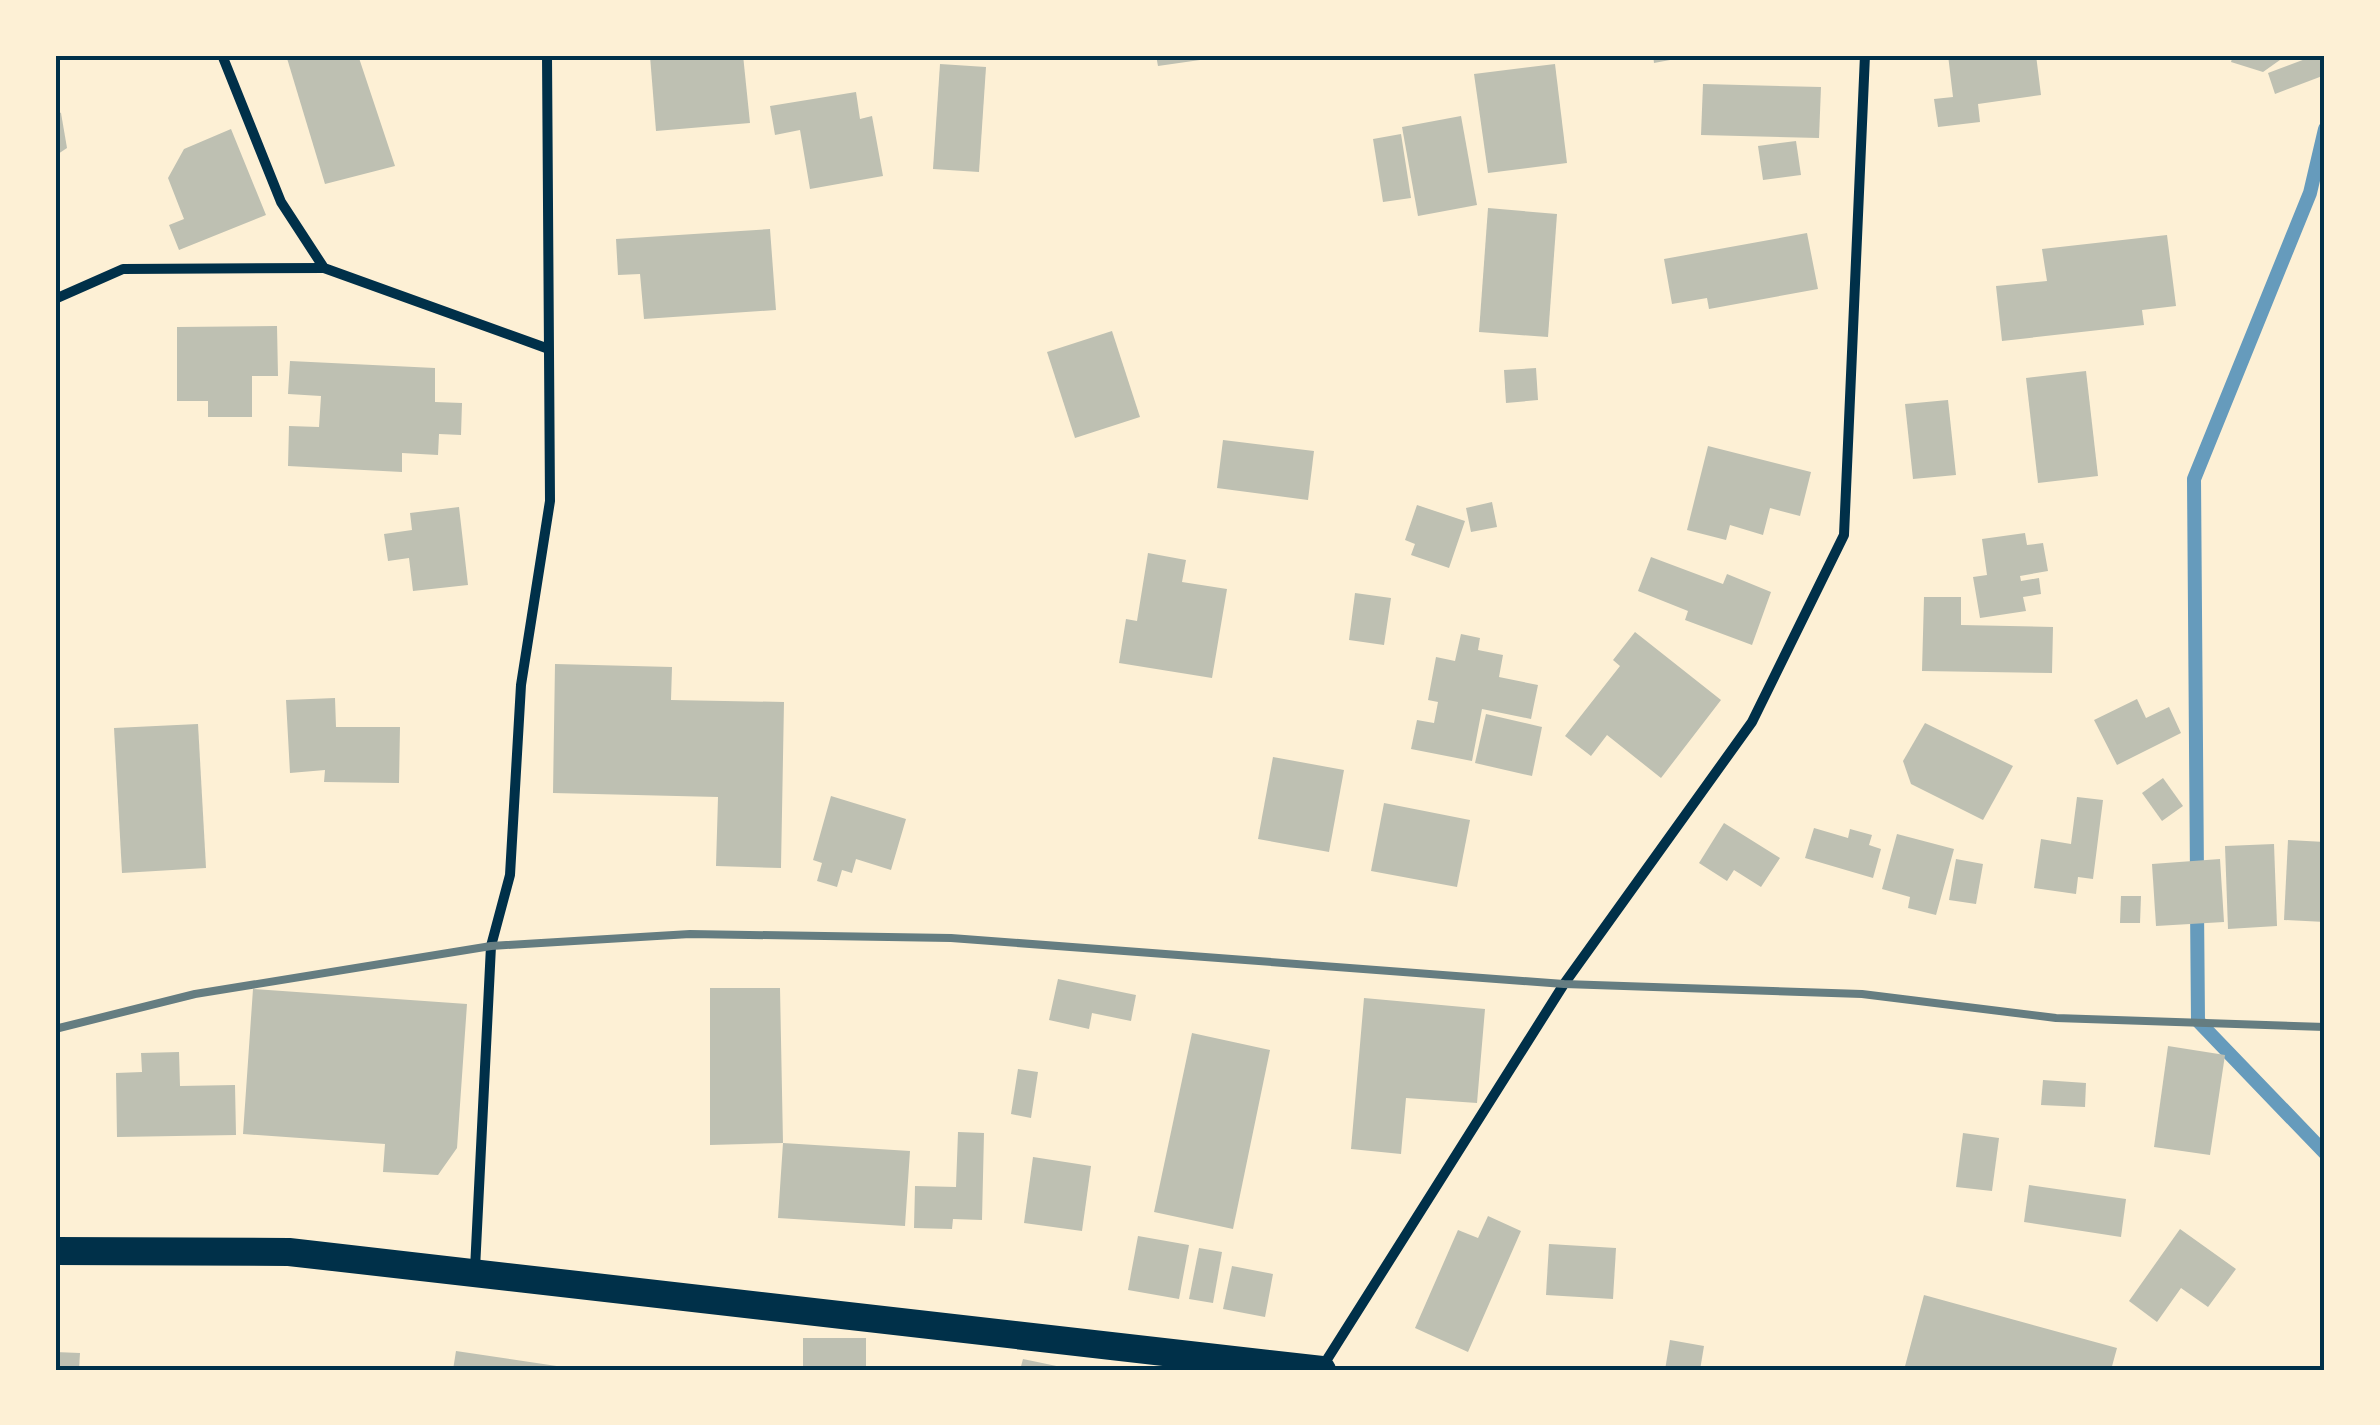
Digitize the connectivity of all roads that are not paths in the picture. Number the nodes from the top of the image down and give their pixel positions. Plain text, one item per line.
1 (222, 55) edge
2 (547, 55) edge
3 (1865, 55) edge
4 (324, 268) junction
5 (55, 300) edge
6 (546, 348) junction
7 (55, 1251) edge
8 (475, 1273) junction
9 (1321, 1370) edge

1 - 4 street
2 - 6 street
3 - 9 street
4 - 5 street
4 - 6 street
6 - 8 street
7 - 8 highway
8 - 9 highway

